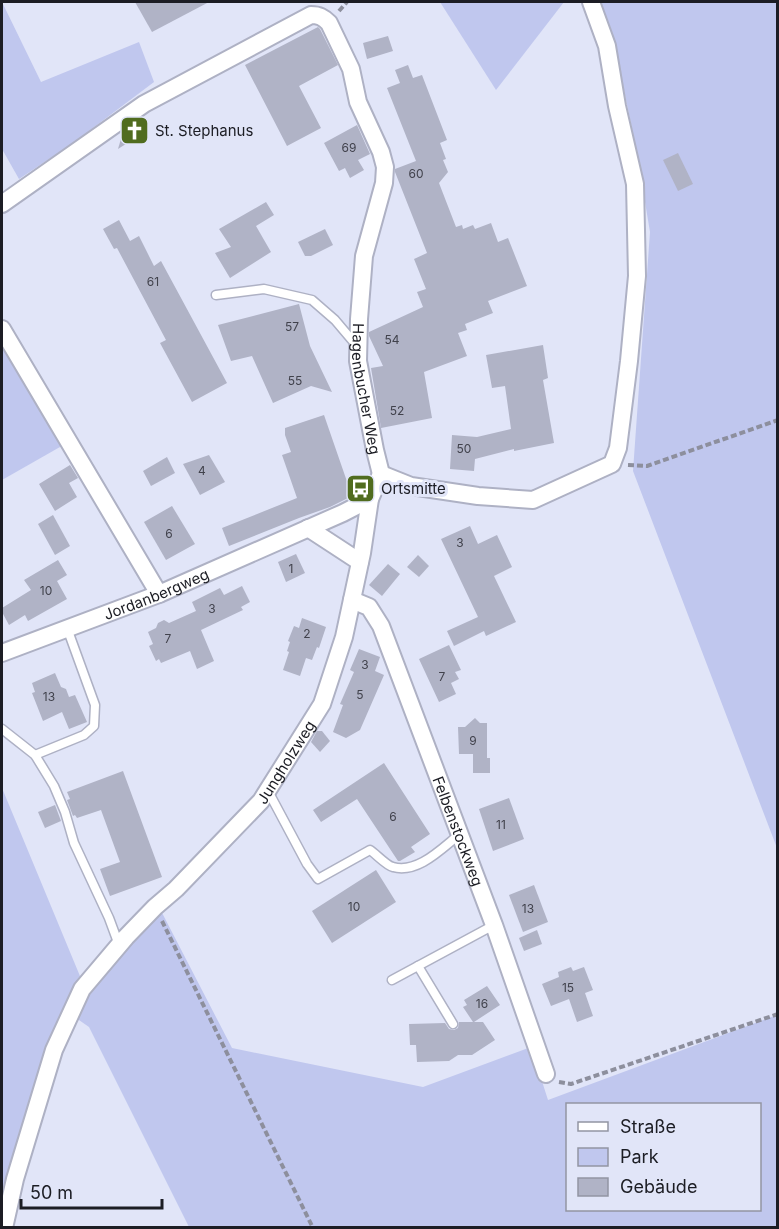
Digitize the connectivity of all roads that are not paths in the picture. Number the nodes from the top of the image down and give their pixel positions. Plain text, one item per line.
1 (591, 2) edge
2 (2, 204) edge
3 (216, 295) dead end
4 (2, 329) edge
5 (358, 348) junction
6 (381, 474) junction
7 (370, 499) junction
8 (308, 528) junction
9 (360, 562) junction
10 (159, 594) junction
11 (352, 600) junction
12 (67, 628) junction
13 (2, 653) edge
14 (2, 729) edge
15 (34, 755) junction
16 (267, 791) junction
17 (460, 834) junction
18 (494, 925) junction
19 (119, 945) junction
20 (418, 966) junction
21 (392, 980) dead end
22 (453, 1024) dead end
23 (546, 1074) road end
24 (4, 1227) edge

1 - 6 street, Hagenbucher Weg
2 - 5 street, Hagenbucher Weg
3 - 5 lane
4 - 10 street
5 - 6 street, Hagenbucher Weg
6 - 7 street, Jungholzweg
7 - 8 street, Jordanbergweg
7 - 9 street, Jungholzweg
8 - 9 street
8 - 10 street, Jordanbergweg
9 - 11 street, Jungholzweg
10 - 12 street, Jordanbergweg
11 - 16 street, Jungholzweg
11 - 17 street, Felbenstockweg
12 - 13 street, Jordanbergweg
12 - 15 lane
14 - 15 lane
15 - 19 lane
16 - 17 lane
16 - 19 street, Jungholzweg
17 - 18 street, Felbenstockweg
18 - 20 lane
18 - 23 street, Felbenstockweg
19 - 24 street, Jungholzweg
20 - 21 lane
20 - 22 lane

